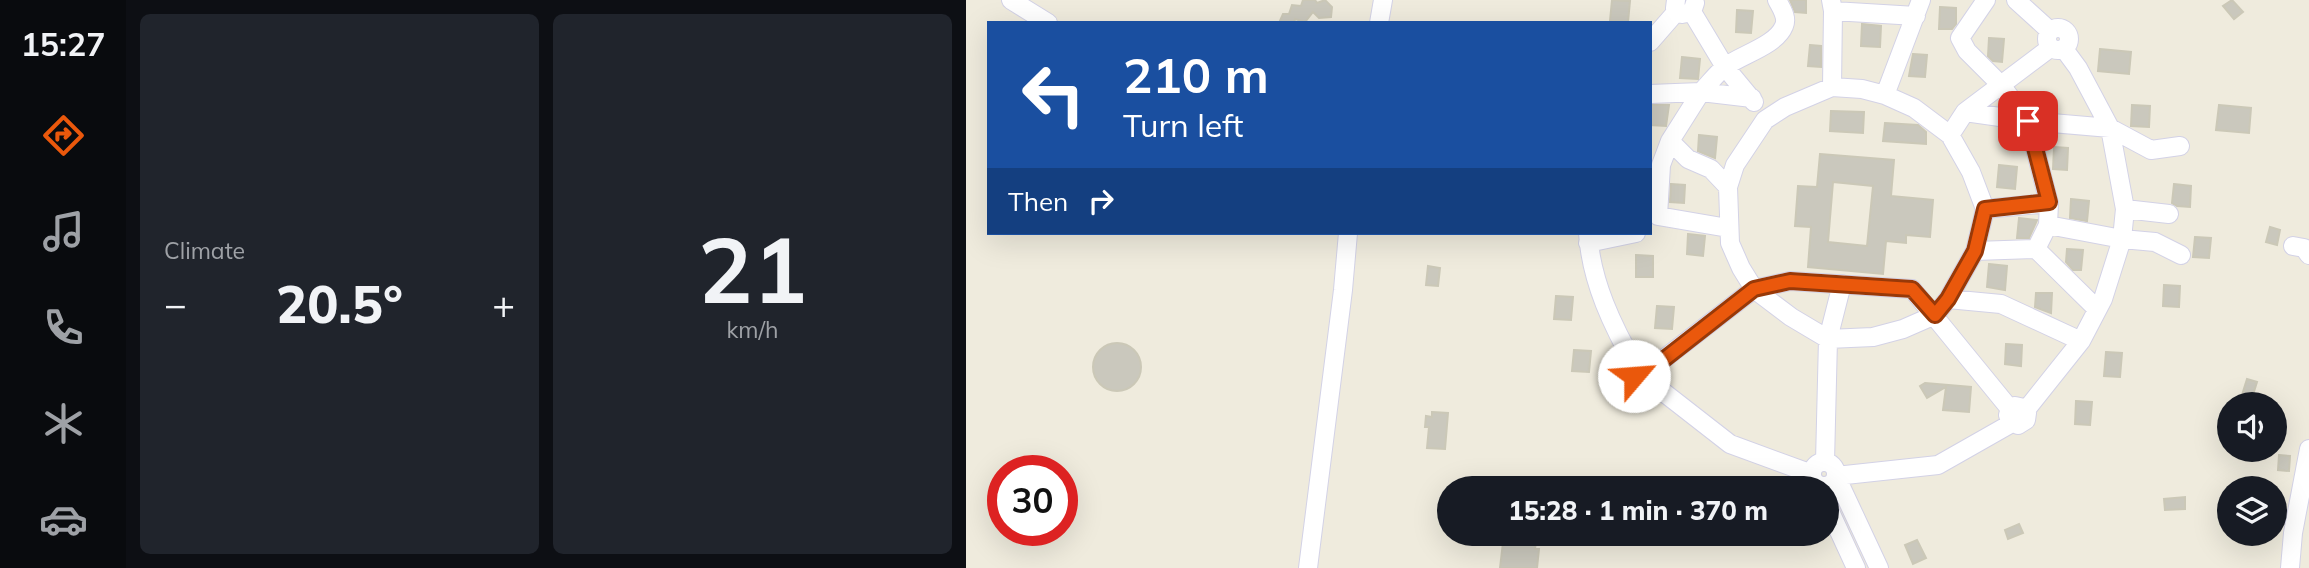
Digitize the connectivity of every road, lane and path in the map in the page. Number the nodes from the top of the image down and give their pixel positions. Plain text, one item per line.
1 (1011, 0) edge
2 (1383, 0) edge
3 (1777, 0) edge
4 (1986, 0) edge
5 (2016, 0) edge
6 (1684, 6) edge
7 (1832, 6) edge
8 (1919, 8) edge
9 (1045, 21) edge
10 (1379, 21) edge
11 (1652, 39) edge
12 (2055, 42) junction
13 (1725, 67) junction
14 (2001, 85) junction
15 (1832, 87) junction
16 (1701, 92) junction
17 (1652, 94) edge
18 (1885, 94) junction
19 (1752, 99) junction
20 (1965, 112) junction
21 (1765, 120) junction
22 (2028, 121) junction
23 (2110, 128) junction
24 (1950, 135) junction
25 (1670, 141) junction
26 (2180, 146) dead end
27 (1688, 159) junction
28 (1661, 165) junction
29 (1728, 187) junction
30 (2049, 202) junction
31 (1985, 209) junction
32 (2125, 209) junction
33 (2169, 214) dead end
34 (1654, 219) edge
35 (2048, 225) junction
36 (1728, 228) junction
37 (1348, 235) edge
38 (1617, 235) edge
39 (1588, 238) edge
40 (2122, 239) junction
41 (2036, 249) junction
42 (1975, 251) junction
43 (2181, 255) dead end
44 (1842, 284) junction
45 (1754, 289) junction
46 (1948, 299) junction
47 (2097, 309) junction
48 (1935, 315) junction
49 (1828, 339) junction
50 (2081, 341) junction
51 (1647, 374) junction
52 (2016, 414) junction
53 (2309, 449) edge
54 (1819, 476) edge
55 (1822, 476) edge
56 (1832, 476) edge
57 (1839, 504) edge
58 (1839, 531) edge
59 (1308, 568) edge
60 (1856, 568) edge
61 (1880, 568) edge
62 (2290, 568) edge

1 - 9 street
2 - 10 street
3 - 13 street
4 - 14 street
5 - 12 street
6 - 11 street
6 - 13 street
7 - 8 street
7 - 15 street
8 - 18 street
12 - 14 street
12 - 23 street
13 - 16 street
13 - 19 street
14 - 20 street
14 - 22 street
15 - 18 street
15 - 21 street
16 - 17 street
16 - 19 street
16 - 25 street
18 - 24 street
19 - 21 street
20 - 22 street
20 - 24 street
21 - 29 street
22 - 23 street
22 - 30 street
23 - 26 street
23 - 32 street
24 - 31 street
25 - 27 street
25 - 28 street
27 - 28 street
27 - 29 street
28 - 34 street
29 - 36 street
30 - 31 street
30 - 35 street
31 - 42 street
32 - 33 street
32 - 40 street
34 - 36 street
35 - 40 street
35 - 41 street
36 - 45 street
37 - 59 street
38 - 39 street
39 - 51 street
40 - 43 street
40 - 47 street
41 - 42 street
41 - 47 street
42 - 46 street
44 - 45 street
44 - 48 street
44 - 49 street
45 - 49 street
45 - 51 street
46 - 48 street
46 - 50 street
47 - 50 street
48 - 49 street
48 - 52 street
49 - 55 street
50 - 52 street
51 - 54 street
52 - 56 street
53 - 62 street
57 - 61 street
58 - 60 street

